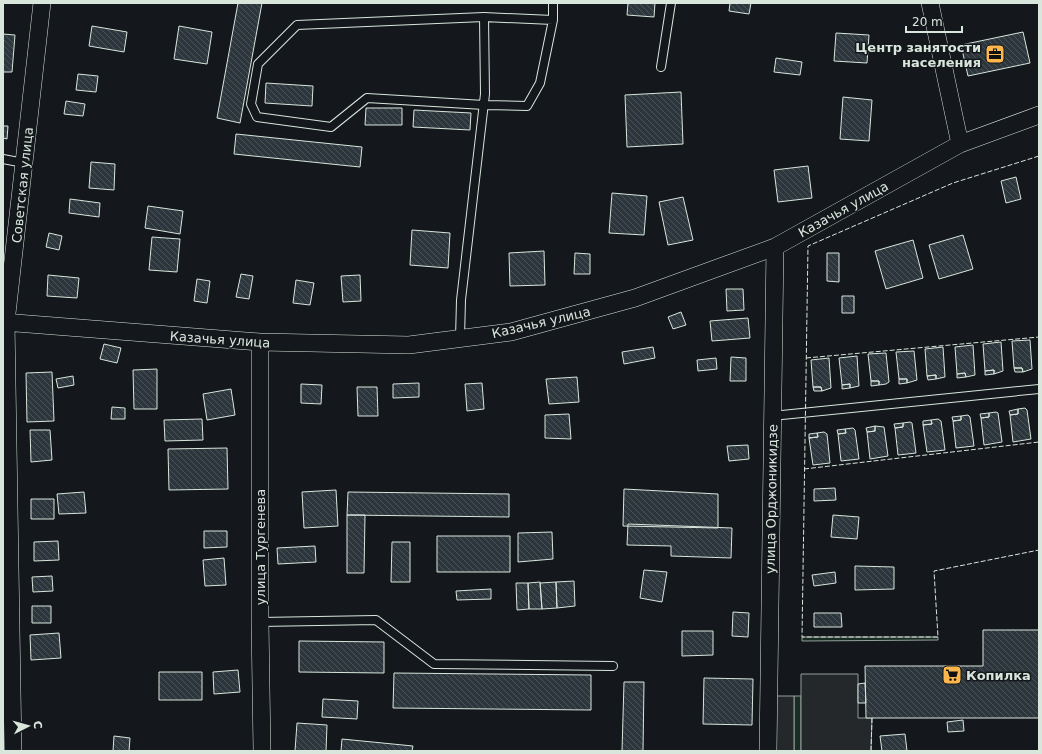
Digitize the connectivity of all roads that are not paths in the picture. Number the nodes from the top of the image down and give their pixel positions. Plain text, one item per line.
1 (42, 3) edge
2 (553, 3) edge
3 (671, 3) edge
4 (930, 3) edge
5 (484, 17) junction
6 (553, 20) junction
7 (661, 67) dead end
8 (484, 105) junction
9 (1039, 115) edge
10 (960, 144) junction
11 (3, 159) edge
12 (24, 163) junction
13 (775, 247) junction
14 (5, 322) edge
15 (460, 338) junction
16 (260, 342) junction
17 (1039, 389) edge
18 (772, 416) junction
19 (260, 622) junction
20 (613, 666) dead end
21 (13, 751) edge
22 (262, 751) edge
23 (768, 751) edge

1 - 12 street, Советская улица
2 - 6 lane
3 - 7 lane
4 - 10 street
5 - 6 lane
5 - 8 lane
5 - 8 lane
6 - 8 lane
8 - 15 lane
9 - 10 street, Казачья улица
10 - 13 street, Казачья улица
11 - 12 lane
12 - 14 street, Советская улица
13 - 15 street, Казачья улица
13 - 18 street, улица Орджоникидзе
14 - 16 street, Казачья улица
14 - 21 street, Советская улица
15 - 16 street, Казачья улица
16 - 19 street, улица Тургенева
17 - 18 lane
18 - 23 street, улица Орджоникидзе
19 - 20 lane
19 - 22 street, улица Тургенева

